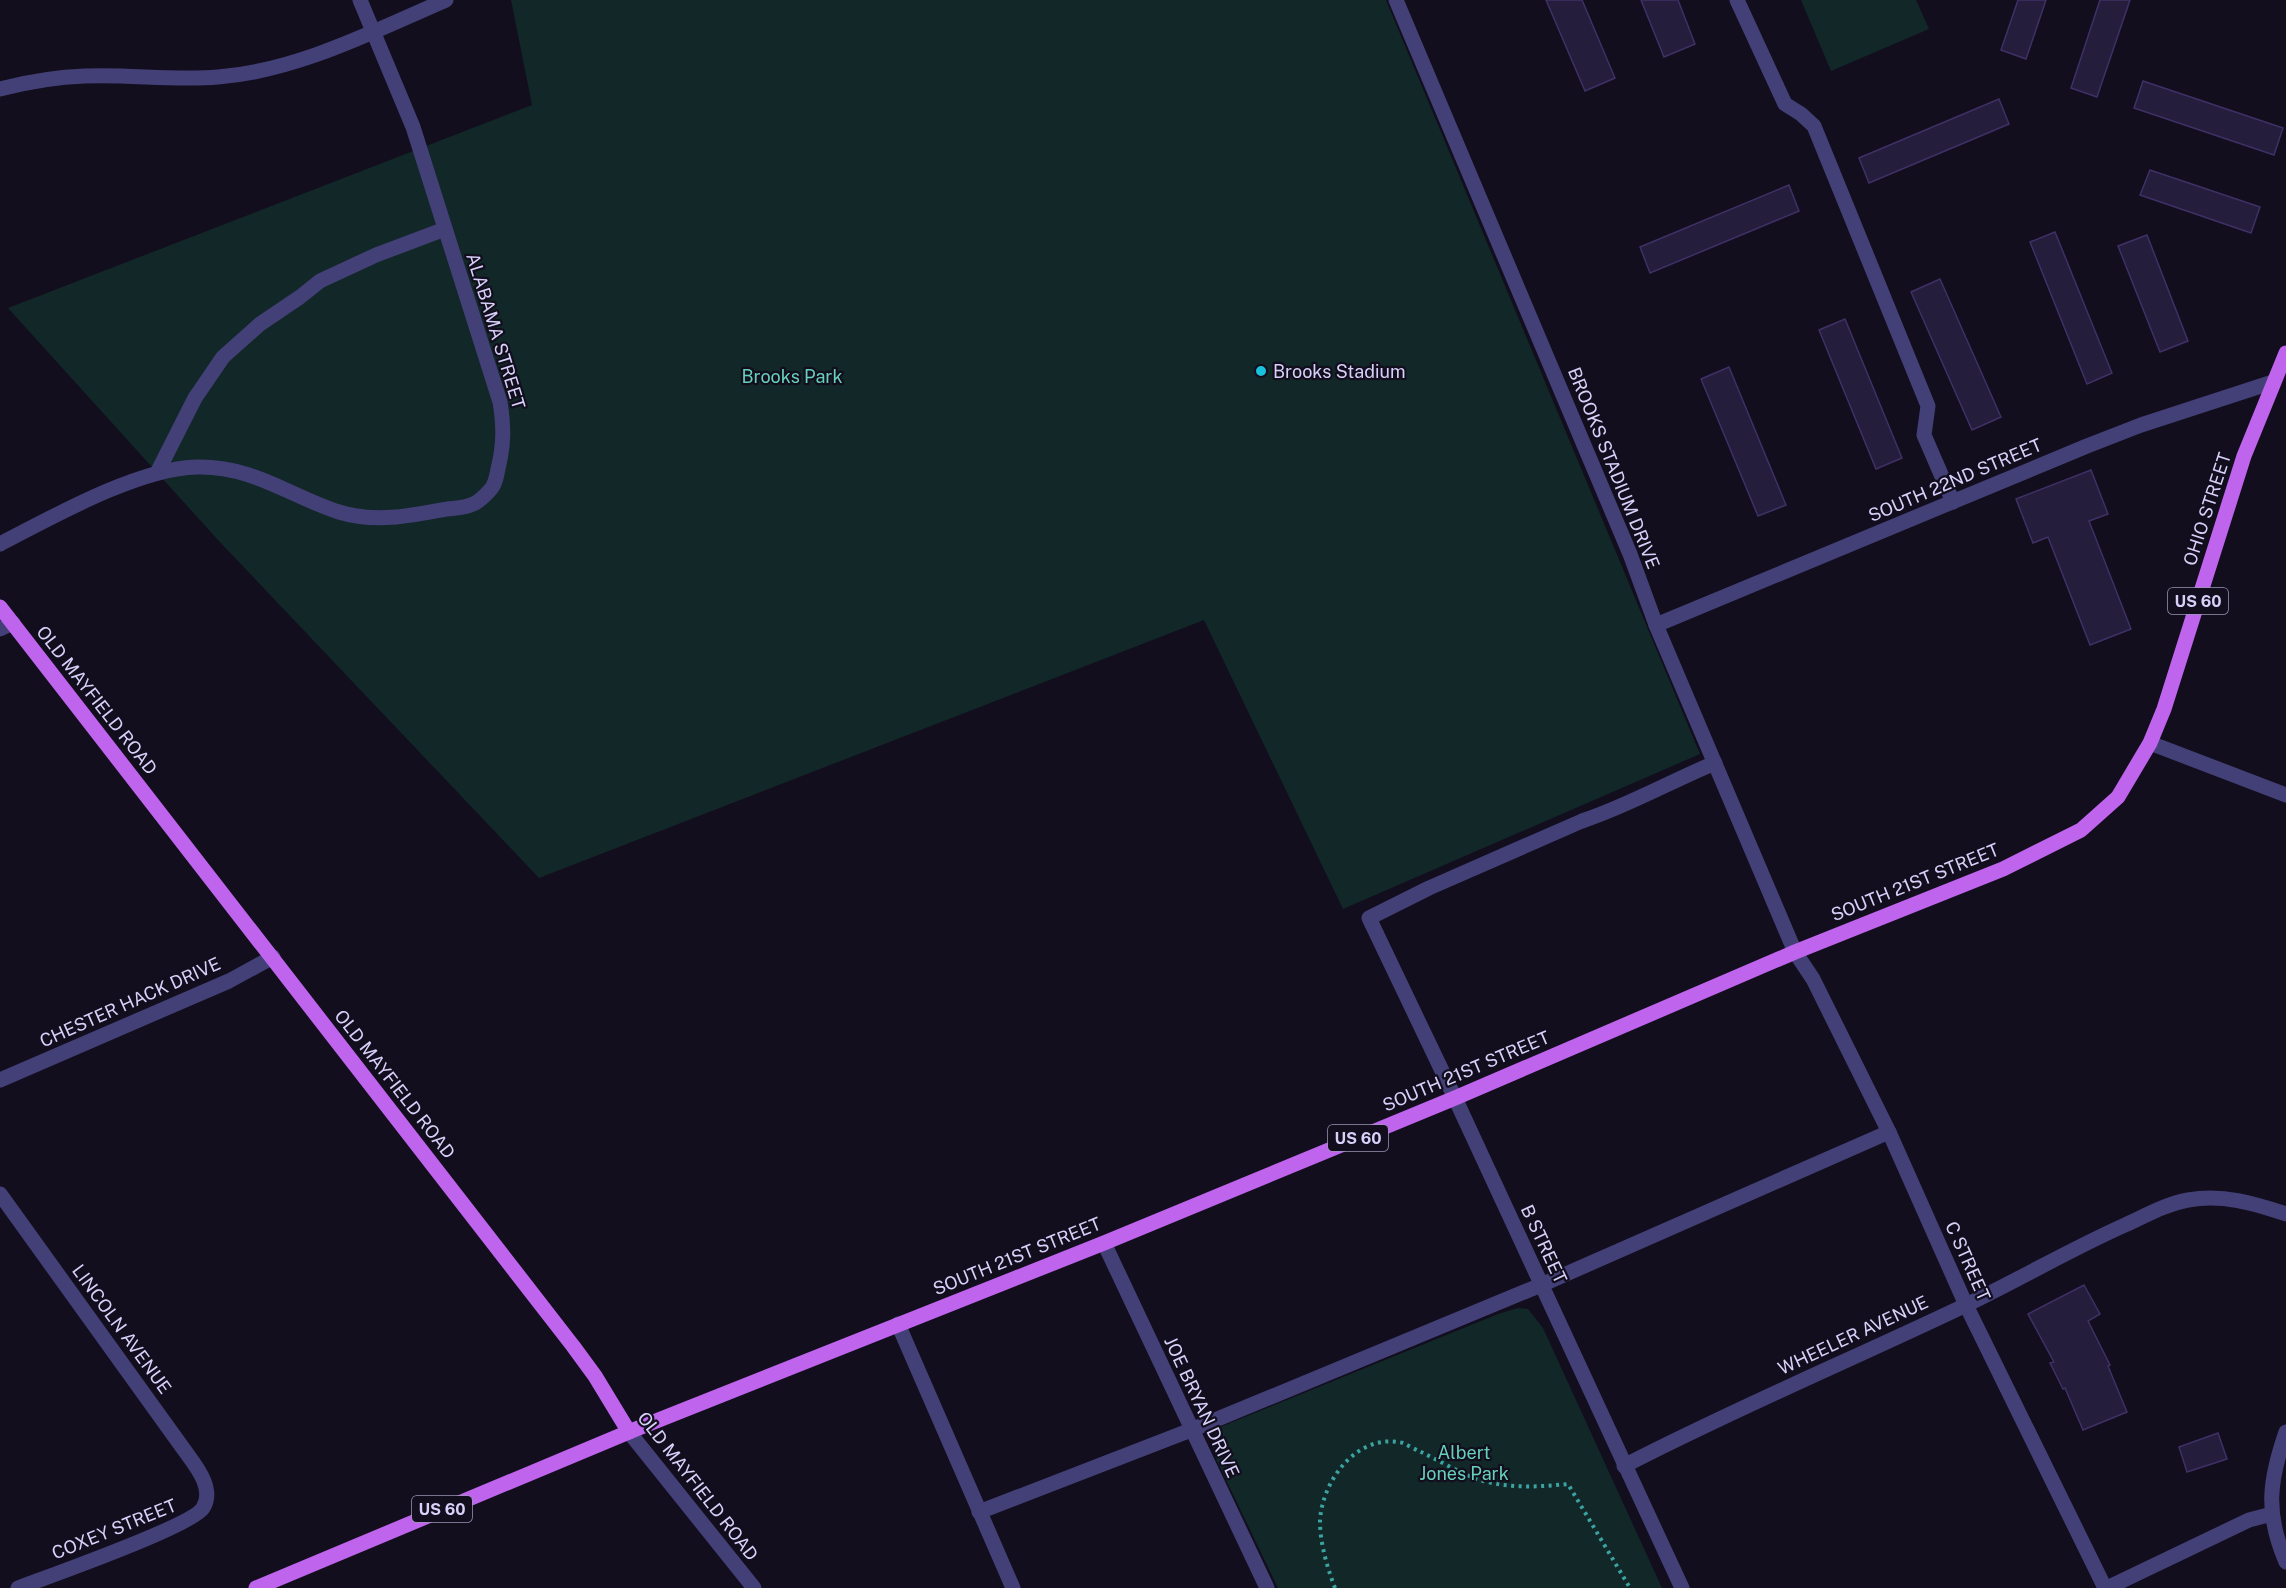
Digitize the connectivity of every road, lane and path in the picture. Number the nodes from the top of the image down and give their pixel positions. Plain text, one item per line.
1 (360, 0) edge
2 (446, 0) edge
3 (1396, 0) edge
4 (1737, 0) edge
5 (374, 31) junction
6 (0, 89) edge
7 (445, 229) junction
8 (2286, 353) edge
9 (2273, 382) junction
10 (157, 473) junction
11 (1953, 502) junction
12 (0, 544) edge
13 (0, 607) edge
14 (1656, 625) junction
15 (6, 626) edge
16 (2150, 743) junction
17 (1715, 763) junction
18 (2286, 795) edge
19 (2081, 830) joint
20 (1795, 952) junction
21 (273, 957) junction
22 (0, 1080) edge
23 (1455, 1098) junction
24 (1889, 1132) junction
25 (0, 1194) edge
26 (2286, 1214) edge
27 (1104, 1243) junction
28 (1541, 1285) junction
29 (1966, 1305) junction
30 (898, 1324) junction
31 (1191, 1430) junction
32 (629, 1432) junction
33 (2286, 1432) edge
34 (2281, 1461) edge
35 (1624, 1466) junction
36 (207, 1490) joint
37 (979, 1512) junction
38 (2272, 1514) junction
39 (2286, 1562) edge
40 (18, 1588) edge
41 (256, 1588) edge
42 (754, 1588) edge
43 (1013, 1588) edge
44 (1267, 1588) edge
45 (1335, 1588) edge
46 (1630, 1588) edge
47 (1682, 1588) edge
48 (2106, 1588) edge

1 - 5 street, ALABAMA STREET
2 - 5 street
3 - 14 street, BROOKS STADIUM DRIVE
4 - 11 street
5 - 6 street
5 - 7 street, ALABAMA STREET
7 - 10 street
7 - 10 street, ALABAMA STREET
8 - 9 main road, OHIO STREET / US 60
9 - 11 street, SOUTH 22ND STREET
9 - 16 main road, OHIO STREET / US 60
10 - 12 street, ALABAMA STREET
11 - 14 street, SOUTH 22ND STREET
13 - 15 main road, OLD MAYFIELD ROAD
14 - 17 street, BROOKS STADIUM DRIVE
15 - 21 main road, OLD MAYFIELD ROAD
16 - 18 street
16 - 19 main road, OHIO STREET / US 60
17 - 20 street, BROOKS STADIUM DRIVE
17 - 23 street, B STREET
19 - 20 main road, SOUTH 21ST STREET / US 60
20 - 23 main road, SOUTH 21ST STREET / US 60
20 - 24 street, C STREET
21 - 22 street, CHESTER HACK DRIVE
21 - 32 main road, OLD MAYFIELD ROAD
23 - 27 main road, SOUTH 21ST STREET / US 60
23 - 28 street, B STREET
24 - 28 street
24 - 29 street, C STREET
25 - 36 street, LINCOLN AVENUE
26 - 29 street, WHEELER AVENUE
27 - 30 main road, SOUTH 21ST STREET / US 60
27 - 31 street, JOE BRYAN DRIVE
28 - 31 street
28 - 35 street, B STREET
29 - 35 street, WHEELER AVENUE
29 - 48 street, C STREET
30 - 32 main road, SOUTH 21ST STREET / US 60
30 - 37 street
31 - 37 street
31 - 44 street, JOE BRYAN DRIVE
32 - 41 main road, US 60
32 - 42 street, OLD MAYFIELD ROAD
33 - 34 street
34 - 38 street
35 - 47 street, B STREET
36 - 40 street, COXEY STREET
37 - 43 street
38 - 39 street
38 - 48 street
45 - 46 path

